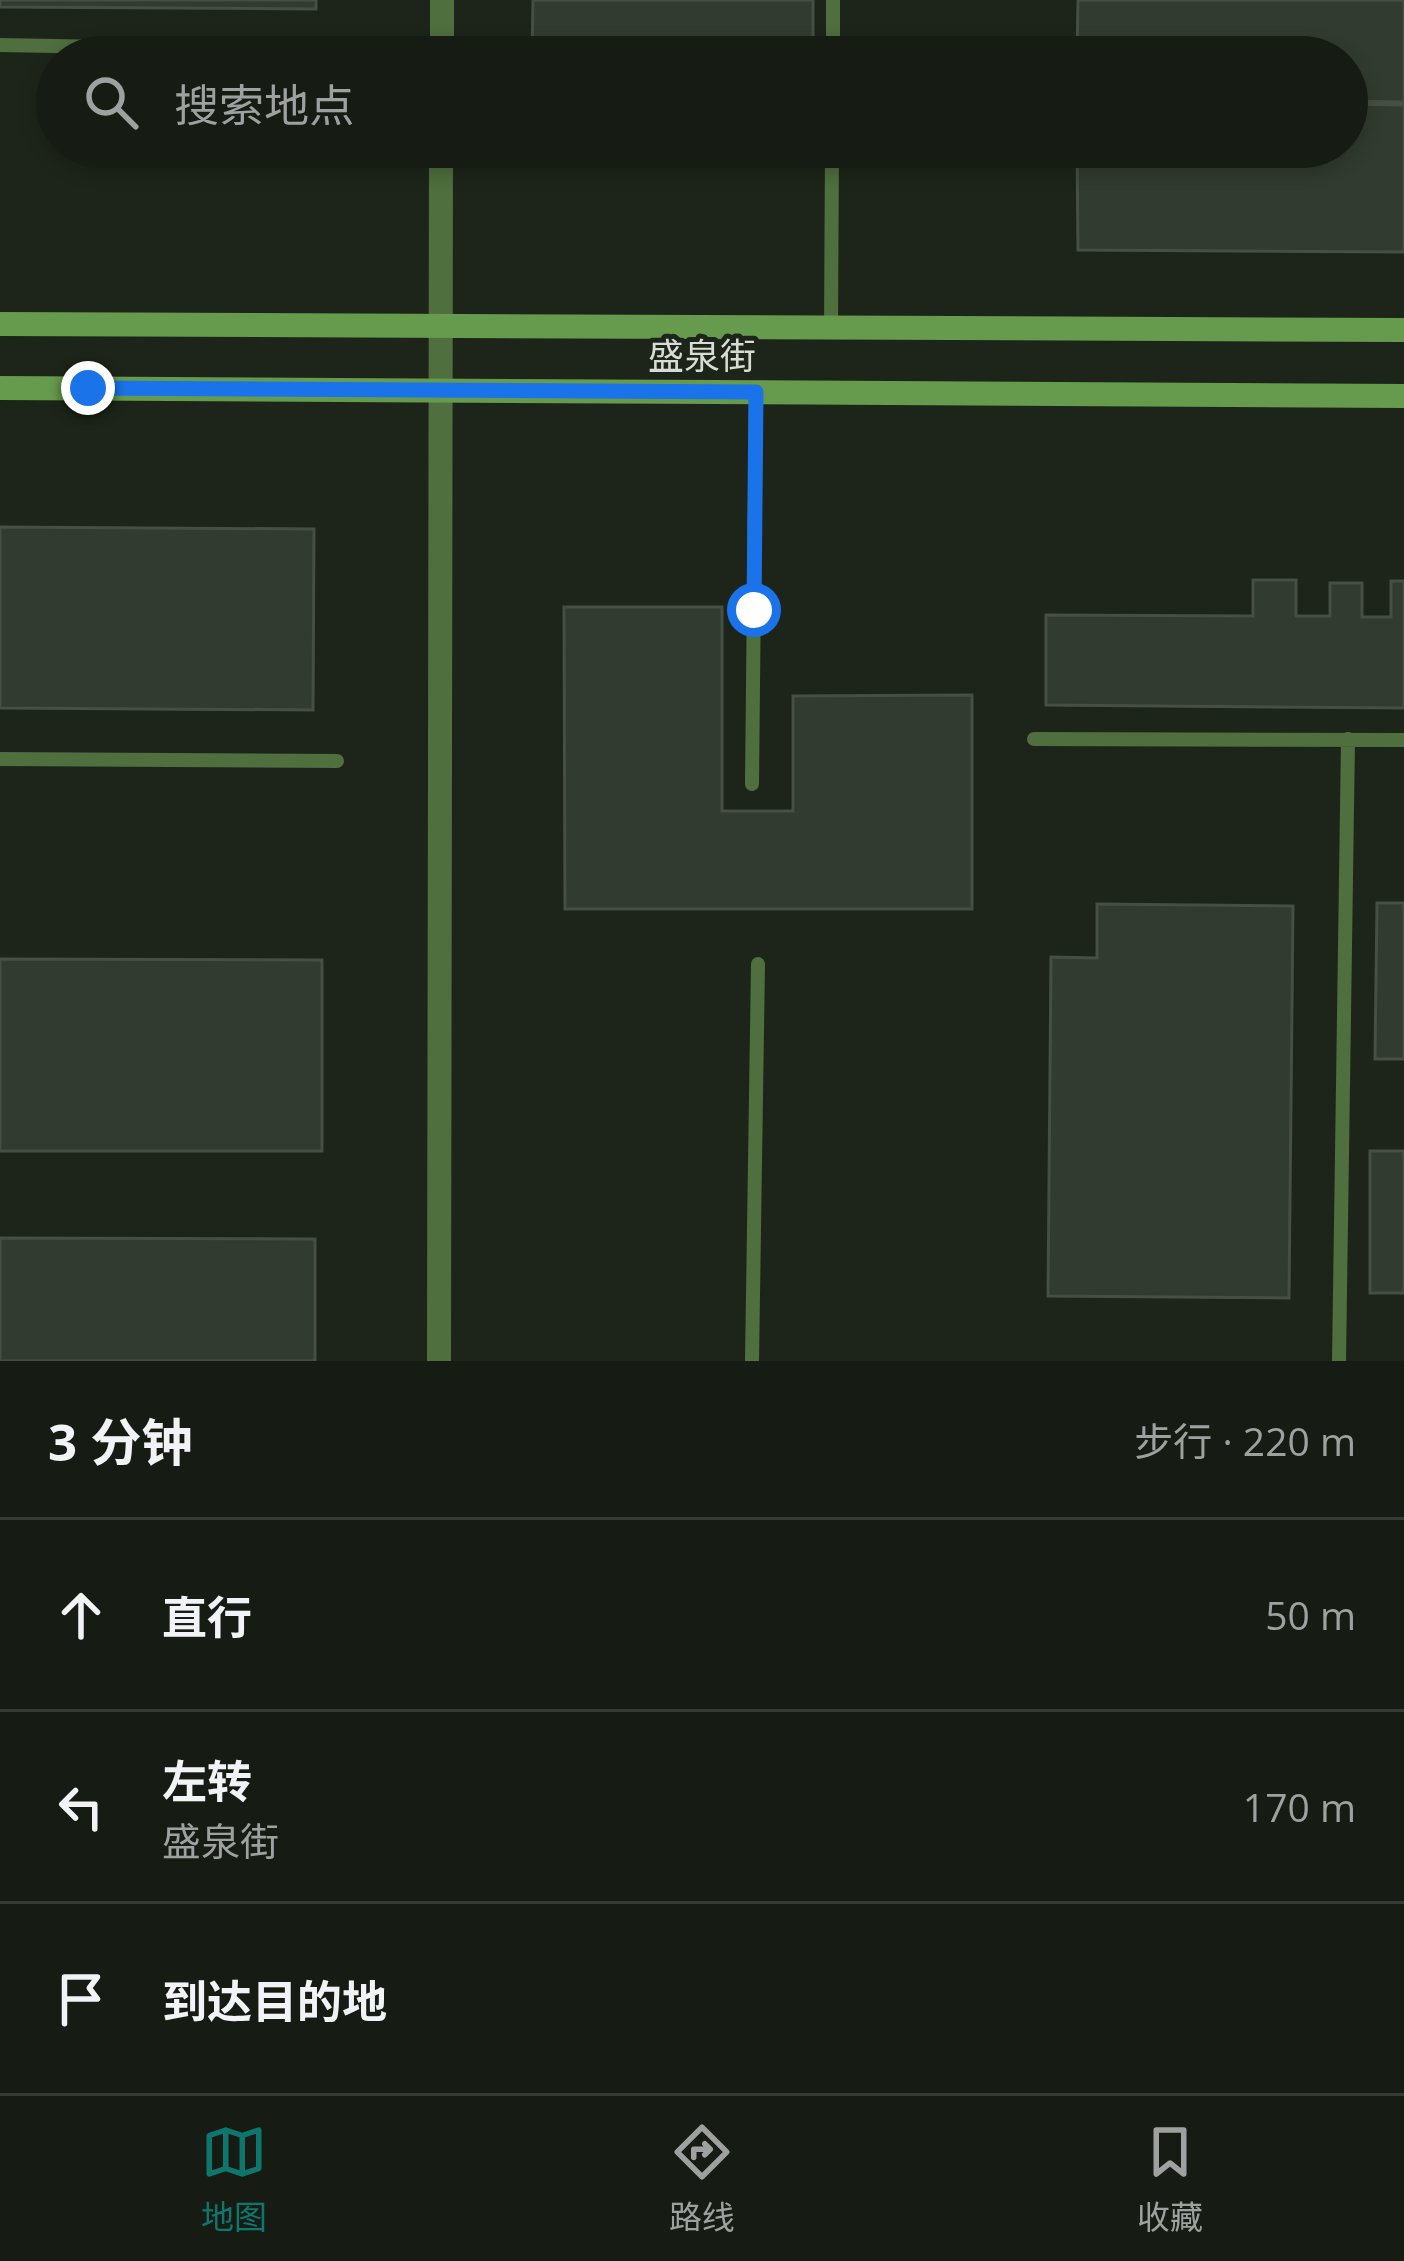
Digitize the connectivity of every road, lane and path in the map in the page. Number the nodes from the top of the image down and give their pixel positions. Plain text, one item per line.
1 (442, 0) edge
2 (833, 0) edge
3 (442, 36) edge
4 (832, 36) edge
5 (0, 46) edge
6 (36, 47) edge
7 (441, 168) edge
8 (832, 168) edge
9 (0, 324) edge
10 (441, 327) junction
11 (831, 328) junction
12 (1404, 330) edge
13 (0, 388) edge
14 (441, 390) junction
15 (756, 392) junction
16 (1404, 396) edge
17 (1034, 739) dead end
18 (1348, 740) junction
19 (1404, 740) edge
20 (0, 759) edge
21 (337, 761) dead end
22 (752, 784) dead end
23 (758, 964) dead end
24 (439, 1361) edge
25 (752, 1361) edge
26 (1339, 1361) edge

1 - 3 street
2 - 4 lane
5 - 6 lane
7 - 10 street
8 - 11 lane
9 - 10 main road, 盛泉街
10 - 11 main road, 盛泉街
10 - 14 street
11 - 12 main road, 盛泉街
13 - 14 main road, 盛泉街
14 - 15 main road, 盛泉街
14 - 24 street
15 - 16 main road, 盛泉街
15 - 22 lane
17 - 18 lane
18 - 19 lane
18 - 26 lane
20 - 21 lane
23 - 25 lane

